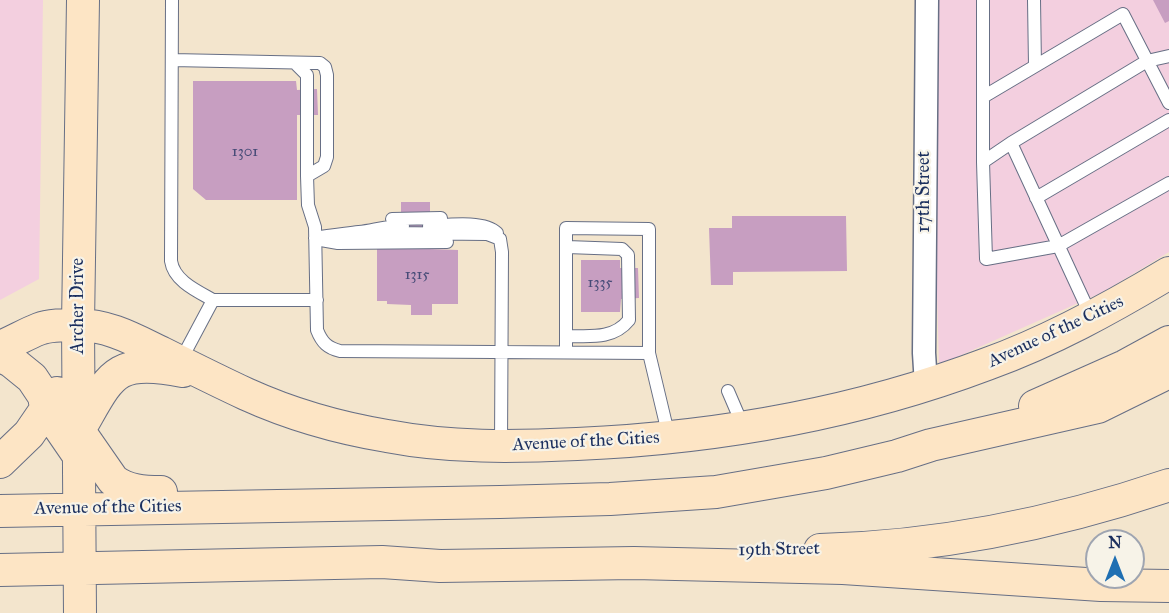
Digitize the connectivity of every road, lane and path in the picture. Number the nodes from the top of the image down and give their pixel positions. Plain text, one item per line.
1 (83, 0) edge
2 (172, 0) edge
3 (927, 0) edge
4 (983, 0) edge
5 (1034, 0) edge
6 (1169, 56) edge
7 (172, 60) junction
8 (1148, 61) junction
9 (296, 64) junction
10 (1035, 66) junction
11 (983, 97) junction
12 (1169, 103) edge
13 (1169, 120) edge
14 (1011, 143) junction
15 (983, 162) junction
16 (307, 176) junction
17 (1169, 183) edge
18 (1036, 198) junction
19 (498, 236) junction
20 (315, 238) junction
21 (366, 242) junction
22 (1058, 246) junction
23 (567, 247) junction
24 (502, 252) junction
25 (1169, 273) edge
26 (213, 300) junction
27 (317, 300) junction
28 (1092, 317) junction
29 (78, 324) junction
30 (566, 336) junction
31 (1169, 342) edge
32 (0, 347) edge
33 (502, 352) junction
34 (566, 352) junction
35 (648, 353) junction
36 (0, 356) edge
37 (180, 362) junction
38 (78, 363) junction
39 (1169, 372) edge
40 (211, 377) junction
41 (926, 385) junction
42 (728, 391) dead end
43 (46, 408) junction
44 (743, 426) junction
45 (669, 438) junction
46 (79, 444) junction
47 (931, 446) junction
48 (501, 447) junction
49 (0, 462) edge
50 (1169, 485) edge
51 (572, 500) junction
52 (79, 508) junction
53 (0, 511) edge
54 (382, 562) junction
55 (80, 568) junction
56 (4, 570) edge
57 (1169, 586) edge
58 (80, 613) edge

1 - 29 main road, Archer Drive
2 - 7 lane
3 - 41 street, 17th Street
4 - 11 lane
5 - 10 lane
6 - 8 lane
7 - 9 lane
7 - 26 lane
8 - 10 lane
8 - 12 lane
8 - 14 lane
9 - 16 lane
9 - 16 lane
10 - 11 lane
11 - 15 lane
13 - 18 lane
14 - 15 lane
14 - 18 lane
15 - 22 lane
16 - 20 lane
17 - 22 lane
18 - 22 lane
19 - 20 lane
19 - 21 lane
19 - 24 lane
20 - 21 lane
20 - 27 lane
21 - 24 lane
22 - 28 lane
23 - 30 lane
23 - 30 lane
23 - 35 lane
24 - 33 lane
25 - 28 main road, Avenue of the Cities
26 - 27 lane
26 - 37 lane
27 - 33 lane
28 - 41 main road, Avenue of the Cities
29 - 32 main road, Avenue of the Cities
29 - 37 main road, Avenue of the Cities
29 - 38 main road, Archer Drive
30 - 34 lane
31 - 47 main road
33 - 34 lane
33 - 48 lane
34 - 35 lane
35 - 45 lane
36 - 43 main road
37 - 40 main road, Avenue of the Cities
38 - 43 main road
38 - 46 main road, Archer Drive
39 - 47 main road, Avenue of the Cities
40 - 46 main road
40 - 48 main road, Avenue of the Cities
41 - 44 main road, Avenue of the Cities
42 - 44 lane
43 - 46 main road
43 - 49 main road
44 - 45 main road, Avenue of the Cities
45 - 48 main road, Avenue of the Cities
46 - 51 main road
46 - 52 main road, Archer Drive
47 - 51 main road, Avenue of the Cities
50 - 54 main road, 19th Street
51 - 52 main road, Avenue of the Cities
52 - 53 main road, Avenue of the Cities
52 - 55 main road, Archer Drive
54 - 55 main road
54 - 57 main road
55 - 56 main road
55 - 58 main road, Archer Drive

